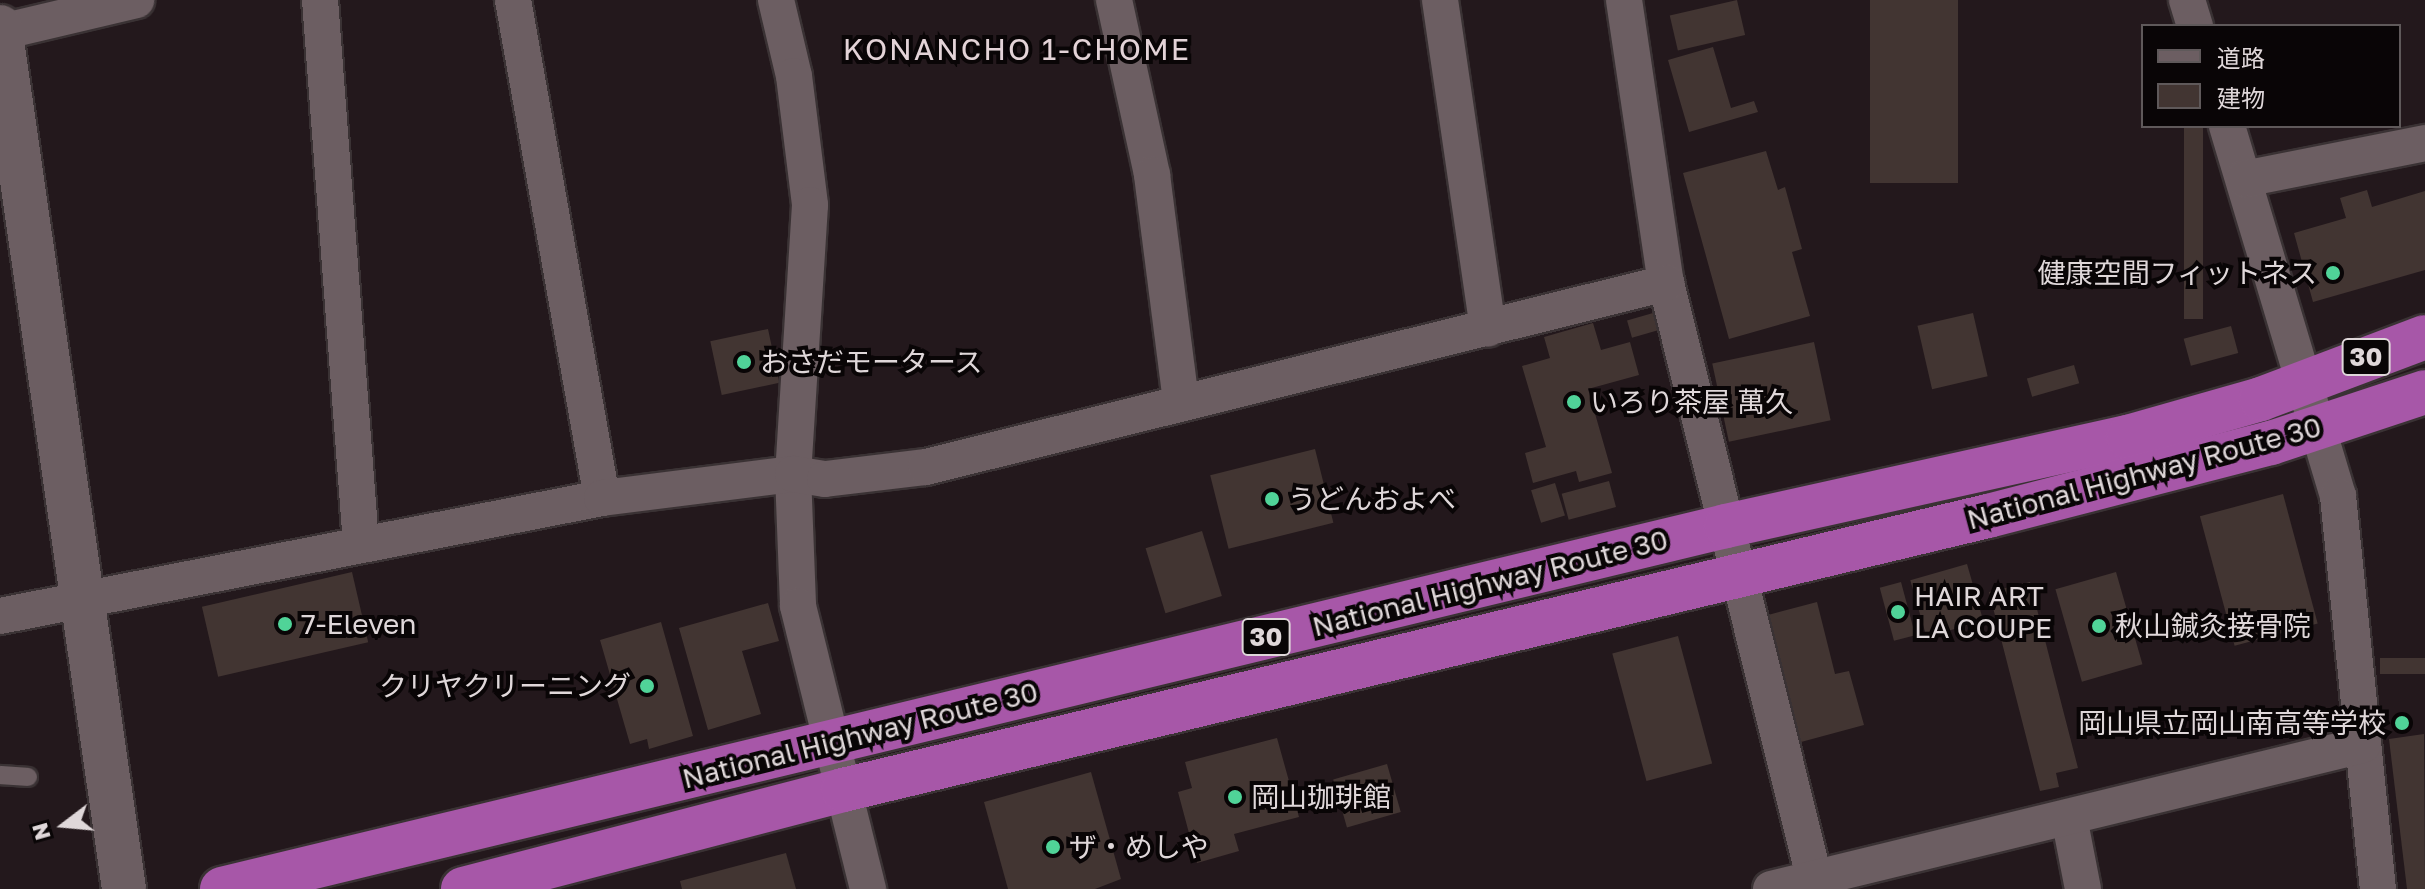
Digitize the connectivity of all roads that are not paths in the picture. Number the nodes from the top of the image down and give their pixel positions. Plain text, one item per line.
1 (136, 0) edge
2 (320, 0) edge
3 (513, 0) edge
4 (776, 0) edge
5 (1114, 0) edge
6 (1440, 0) edge
7 (1624, 0) edge
8 (2187, 0) edge
9 (2194, 24) edge
10 (0, 29) edge
11 (2228, 128) edge
12 (2425, 143) edge
13 (2244, 179) junction
14 (1666, 283) junction
15 (1488, 329) junction
16 (2425, 337) edge
17 (2307, 380) junction
18 (2425, 392) edge
19 (1181, 400) junction
20 (2319, 427) junction
21 (793, 474) junction
22 (602, 498) junction
23 (1726, 526) junction
24 (361, 544) junction
25 (1737, 571) junction
26 (85, 596) junction
27 (0, 616) edge
28 (832, 741) junction
29 (2363, 745) junction
30 (0, 775) edge
31 (28, 777) dead end
32 (843, 790) junction
33 (2069, 817) junction
34 (1816, 884) edge
35 (124, 889) edge
36 (222, 889) edge
37 (463, 889) edge
38 (868, 889) edge
39 (1771, 889) edge
40 (2083, 889) edge
41 (2378, 889) edge

1 - 10 street
2 - 24 street
3 - 22 street
4 - 21 street
5 - 19 street
6 - 15 street
7 - 14 street
8 - 9 street
10 - 26 street
11 - 13 street
12 - 13 street
13 - 17 street
14 - 15 street
14 - 23 street
15 - 19 street
16 - 17 highway, National Highway Route 30 / 30
17 - 20 street
17 - 23 highway, National Highway Route 30 / 30
18 - 20 highway, National Highway Route 30 / 30
19 - 21 street
20 - 25 highway, National Highway Route 30 / 30
20 - 29 street
21 - 22 street
21 - 28 street
22 - 24 street
23 - 25 street
23 - 28 highway, National Highway Route 30 / 30
24 - 26 street
25 - 32 highway, National Highway Route 30 / 30
25 - 34 street
26 - 27 street
26 - 35 street
28 - 32 street
28 - 36 highway, National Highway Route 30 / 30
29 - 33 street
29 - 41 street
30 - 31 lane
32 - 37 highway, National Highway Route 30 / 30
32 - 38 street
33 - 34 street
33 - 40 street
34 - 39 street

